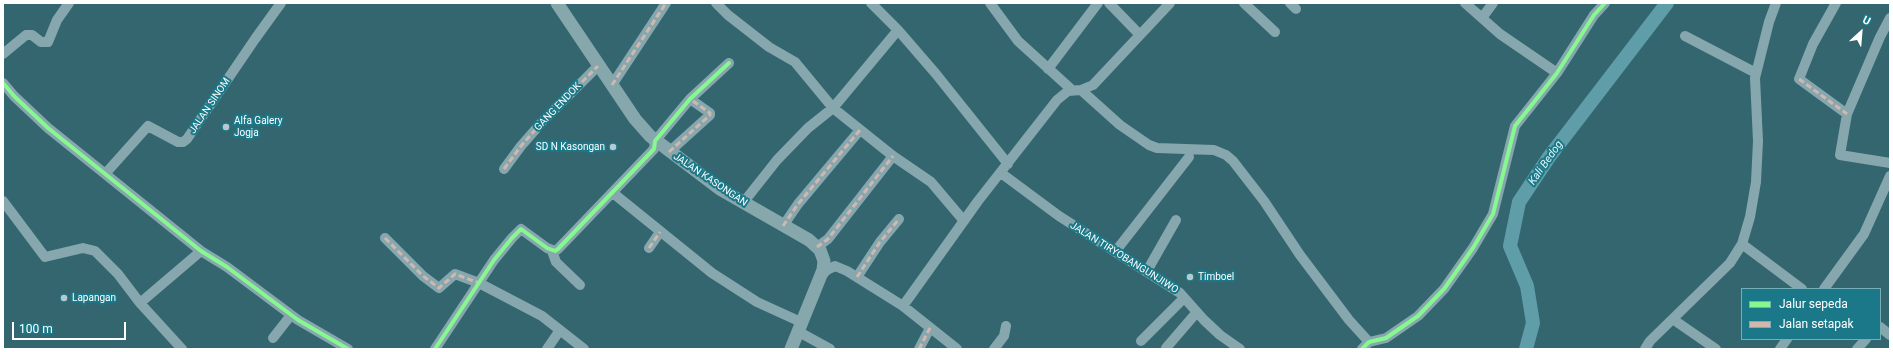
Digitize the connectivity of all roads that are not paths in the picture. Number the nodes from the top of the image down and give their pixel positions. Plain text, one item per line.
1 (69, 3) edge
2 (281, 3) edge
3 (666, 3) edge
4 (716, 3) edge
5 (871, 3) edge
6 (990, 3) edge
7 (1098, 3) edge
8 (1109, 3) edge
9 (1170, 3) edge
10 (1244, 3) edge
11 (1465, 3) edge
12 (1493, 3) edge
13 (1605, 3) edge
14 (1836, 3) edge
15 (1774, 4) edge
16 (563, 6) edge
17 (1482, 18) junction
18 (1890, 18) edge
19 (898, 30) junction
20 (1275, 32) dead end
21 (1140, 35) junction
22 (1684, 36) dead end
23 (3, 54) edge
24 (729, 63) dead end
25 (598, 66) junction
26 (1048, 69) junction
27 (1557, 73) junction
28 (1756, 73) junction
29 (3, 83) edge
30 (612, 85) junction
31 (1077, 90) junction
32 (690, 99) junction
33 (833, 108) junction
34 (1847, 114) junction
35 (860, 130) junction
36 (655, 141) junction
37 (669, 152) junction
38 (893, 156) junction
39 (1189, 157) dead end
40 (1890, 162) edge
41 (1008, 164) junction
42 (504, 169) dead end
43 (1001, 173) junction
44 (104, 174) junction
45 (1890, 176) edge
46 (613, 193) junction
47 (3, 201) edge
48 (743, 203) junction
49 (899, 219) dead end
50 (1176, 220) dead end
51 (964, 221) junction
52 (783, 226) junction
53 (660, 232) junction
54 (385, 238) dead end
55 (1742, 244) junction
56 (649, 248) dead end
57 (819, 248) junction
58 (201, 251) junction
59 (552, 251) junction
60 (1115, 252) junction
61 (846, 271) junction
62 (1147, 271) junction
63 (821, 276) junction
64 (857, 277) junction
65 (479, 283) junction
66 (580, 284) dead end
67 (1801, 288) edge
68 (1826, 288) edge
69 (1184, 298) junction
70 (140, 303) junction
71 (903, 306) junction
72 (1197, 312) junction
73 (291, 315) junction
74 (1674, 320) junction
75 (1006, 326) dead end
76 (801, 328) junction
77 (930, 328) junction
78 (1881, 328) edge
79 (560, 330) junction
80 (1890, 335) edge
81 (273, 338) dead end
82 (1786, 340) edge
83 (1865, 340) edge
84 (1141, 341) dead end
85 (1366, 346) edge
86 (1166, 348) dead end
87 (182, 349) edge
88 (348, 349) edge
89 (434, 349) edge
90 (547, 349) edge
91 (584, 349) edge
92 (791, 349) edge
93 (830, 349) edge
94 (919, 349) edge
95 (957, 349) edge
96 (994, 349) edge
97 (1240, 349) edge
98 (1645, 349) edge
99 (1716, 349) edge
100 (1780, 349) edge
101 (1856, 349) edge

1 - 23 street
2 - 44 street, JALAN SINOM
3 - 30 street
4 - 33 street
5 - 19 street
6 - 26 street
7 - 26 street
8 - 21 street
9 - 21 street
10 - 20 street
11 - 17 street
12 - 17 street
13 - 27 street
14 - 34 street
15 - 28 street
16 - 25 main road, JALAN KASONGAN
17 - 27 street
18 - 34 street
19 - 33 street
19 - 41 street
21 - 31 street
22 - 28 street
24 - 32 street
25 - 30 main road, JALAN KASONGAN
25 - 42 street, GANG ENDOK
26 - 31 street
27 - 85 street
28 - 55 street
29 - 44 street
30 - 36 main road, JALAN KASONGAN
31 - 41 street
31 - 85 street
32 - 36 street
32 - 37 street
33 - 35 street
33 - 48 street
34 - 40 street
35 - 38 street
35 - 52 street
36 - 37 main road, JALAN KASONGAN
36 - 46 street
37 - 48 main road, JALAN KASONGAN
38 - 51 street
38 - 57 street
39 - 60 street
41 - 43 street
43 - 51 street
43 - 60 street, JALAN TIRYOBANGUNJIWO
44 - 58 street
45 - 68 street
46 - 53 street
46 - 59 street
47 - 70 street
48 - 52 main road, JALAN KASONGAN
49 - 64 street
50 - 62 street
51 - 71 street
52 - 57 main road, JALAN KASONGAN
53 - 56 street
53 - 76 street
54 - 65 street
55 - 67 street
55 - 74 street
57 - 61 street
57 - 63 main road
58 - 70 street
58 - 73 street
59 - 65 street
59 - 66 street
60 - 62 street, JALAN TIRYOBANGUNJIWO
61 - 63 street
61 - 64 street
62 - 69 street, JALAN TIRYOBANGUNJIWO
63 - 76 main road
64 - 71 street
65 - 79 street
65 - 89 street
69 - 72 street, JALAN TIRYOBANGUNJIWO
69 - 84 street
70 - 87 street
71 - 77 street
72 - 86 street
72 - 97 street, JALAN TIRYOBANGUNJIWO
73 - 81 street
73 - 88 street
74 - 98 street
74 - 99 street
75 - 96 street
76 - 92 main road
76 - 93 street
77 - 94 street
77 - 95 street
78 - 80 street
79 - 90 street
79 - 91 street
82 - 100 street
83 - 101 street

